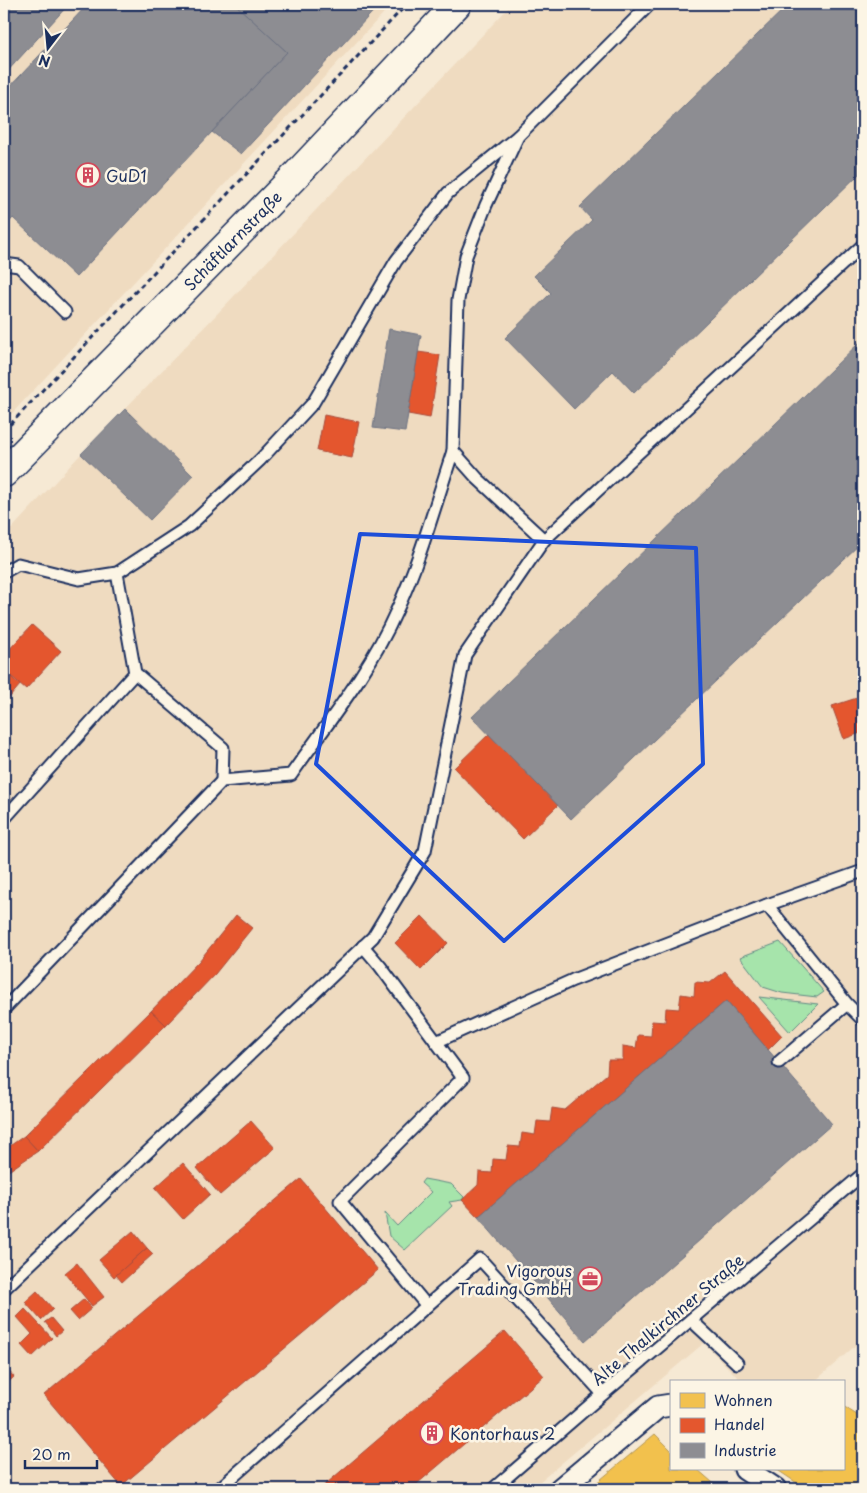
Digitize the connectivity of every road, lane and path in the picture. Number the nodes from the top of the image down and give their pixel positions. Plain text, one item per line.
1 (407, 4) edge
2 (457, 4) edge
3 (650, 4) edge
4 (518, 136) junction
5 (863, 245) edge
6 (4, 264) edge
7 (65, 312) dead end
8 (4, 431) edge
9 (453, 451) junction
10 (4, 473) edge
11 (544, 540) junction
12 (4, 572) edge
13 (117, 573) junction
14 (135, 673) junction
15 (222, 781) junction
16 (4, 819) edge
17 (863, 871) edge
18 (767, 905) junction
19 (363, 946) junction
20 (847, 1004) junction
21 (4, 1010) edge
22 (863, 1020) edge
23 (436, 1042) junction
24 (780, 1062) dead end
25 (863, 1174) edge
26 (4, 1289) edge
27 (427, 1306) junction
28 (691, 1320) junction
29 (737, 1364) dead end
30 (602, 1394) junction
31 (670, 1406) edge
32 (746, 1470) edge
33 (219, 1489) edge
34 (493, 1489) edge
35 (560, 1489) edge
36 (775, 1489) edge

1 - 8 path
2 - 10 main road, Schäftlarnstraße
3 - 4 lane
4 - 9 lane
4 - 13 lane
5 - 11 lane
6 - 7 lane
9 - 11 lane
9 - 15 lane
11 - 19 lane
12 - 13 lane
13 - 14 lane
14 - 15 lane
14 - 16 lane
15 - 21 lane
17 - 18 lane
18 - 20 lane
18 - 23 lane
19 - 23 lane
19 - 26 lane
20 - 22 lane
20 - 24 lane
23 - 27 lane
25 - 28 lane, Alte Thalkirchner Straße
27 - 30 lane
27 - 33 lane
28 - 29 lane
28 - 30 lane, Alte Thalkirchner Straße
30 - 34 lane, Alte Thalkirchner Straße
31 - 35 street
32 - 36 street

